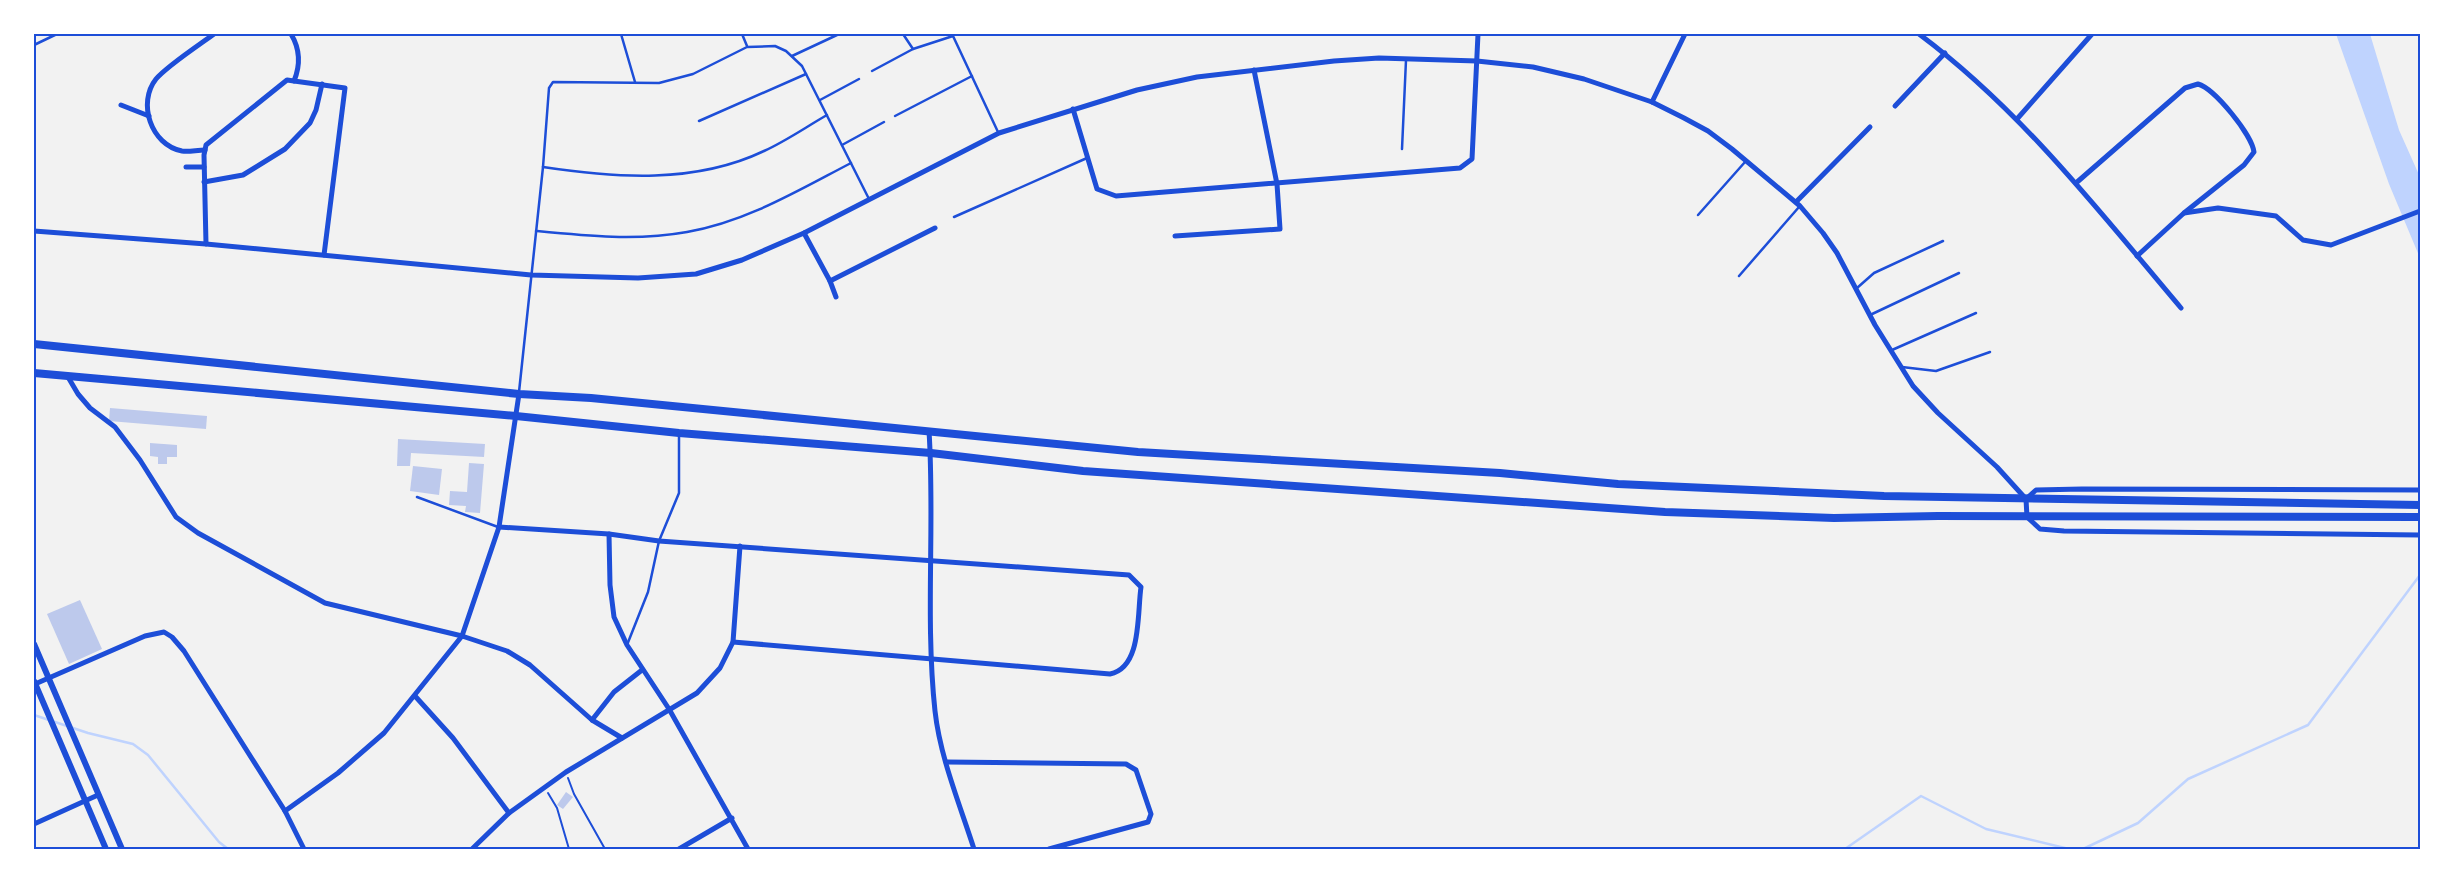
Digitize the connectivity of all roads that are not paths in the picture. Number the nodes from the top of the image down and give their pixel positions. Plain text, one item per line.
1 (57, 34) edge
2 (214, 34) edge
3 (291, 34) edge
4 (621, 34) edge
5 (742, 34) edge
6 (903, 34) edge
7 (1478, 34) edge
8 (1685, 34) edge
9 (1920, 34) edge
10 (2092, 34) edge
11 (837, 35) edge
12 (34, 45) edge
13 (748, 47) junction
14 (913, 49) junction
15 (1945, 53) junction
16 (792, 56) junction
17 (1406, 58) junction
18 (1477, 61) junction
19 (1254, 70) junction
20 (872, 72) dead end
21 (806, 74) junction
22 (972, 76) junction
23 (859, 79) dead end
24 (294, 81) junction
25 (635, 82) junction
26 (322, 84) junction
27 (820, 100) junction
28 (1652, 102) junction
29 (121, 105) dead end
30 (1895, 106) dead end
31 (1073, 109) junction
32 (827, 115) junction
33 (149, 116) junction
34 (895, 116) dead end
35 (2017, 119) junction
36 (699, 121) dead end
37 (884, 122) dead end
38 (1870, 126) dead end
39 (999, 133) junction
40 (842, 145) junction
41 (1402, 148) dead end
42 (205, 150) junction
43 (1087, 158) junction
44 (1746, 160) junction
45 (851, 163) junction
46 (186, 167) dead end
47 (204, 167) junction
48 (543, 167) junction
49 (204, 182) junction
50 (2076, 183) junction
51 (1276, 184) junction
52 (869, 198) junction
53 (1798, 204) junction
54 (2420, 211) edge
55 (2184, 213) junction
56 (1698, 215) dead end
57 (954, 217) dead end
58 (935, 228) dead end
59 (34, 231) edge
60 (536, 231) junction
61 (804, 233) junction
62 (1175, 236) dead end
63 (1943, 240) dead end
64 (206, 244) junction
65 (324, 255) junction
66 (2137, 256) junction
67 (1959, 273) dead end
68 (530, 275) junction
69 (1739, 276) dead end
70 (830, 281) junction
71 (1856, 290) junction
72 (836, 297) dead end
73 (2181, 308) dead end
74 (1976, 313) dead end
75 (1870, 315) junction
76 (34, 344) edge
77 (1890, 351) junction
78 (1990, 352) dead end
79 (1900, 367) junction
80 (34, 373) edge
81 (68, 377) junction
82 (518, 394) junction
83 (516, 416) junction
84 (930, 430) junction
85 (679, 433) junction
86 (931, 453) junction
87 (2420, 490) edge
88 (417, 497) dead end
89 (2026, 499) junction
90 (2420, 504) edge
91 (2027, 517) junction
92 (2420, 517) edge
93 (499, 528) junction
94 (609, 534) junction
95 (2420, 534) edge
96 (659, 541) junction
97 (740, 546) junction
98 (930, 560) junction
99 (462, 636) junction
100 (733, 642) junction
101 (34, 644) edge
102 (627, 645) junction
103 (933, 660) junction
104 (642, 670) junction
105 (48, 678) junction
106 (34, 683) edge
107 (415, 696) junction
108 (669, 709) junction
109 (592, 720) junction
110 (622, 738) junction
111 (947, 762) junction
112 (98, 796) junction
113 (84, 801) junction
114 (285, 811) junction
115 (509, 813) junction
116 (732, 818) junction
117 (34, 824) edge
118 (106, 849) edge
119 (122, 849) edge
120 (304, 849) edge
121 (472, 849) edge
122 (678, 849) edge
123 (748, 849) edge
124 (974, 849) edge
125 (1049, 849) edge

1 - 12 lane
2 - 33 street
3 - 24 street
4 - 25 lane
5 - 13 lane
6 - 14 lane
7 - 18 street
8 - 28 street
9 - 15 street
10 - 35 street
11 - 16 lane
13 - 16 lane
13 - 25 lane
14 - 20 lane
14 - 22 lane
15 - 30 street
15 - 35 street
16 - 21 lane
17 - 18 street
17 - 19 street
17 - 41 lane
18 - 28 street
18 - 51 street
19 - 31 street
19 - 51 street
21 - 27 lane
21 - 36 lane
22 - 34 lane
22 - 39 lane
23 - 27 lane
24 - 26 street
24 - 42 street
25 - 48 lane
26 - 49 street
26 - 65 street
27 - 32 lane
28 - 44 street
29 - 33 street
31 - 39 street
31 - 43 street
32 - 40 lane
32 - 48 lane
33 - 42 street
35 - 50 street
37 - 40 lane
38 - 53 street
39 - 52 street
40 - 45 lane
42 - 47 street
43 - 51 street
43 - 57 lane
44 - 53 street
44 - 56 lane
45 - 52 lane
45 - 60 lane
46 - 47 street
47 - 49 street
48 - 60 lane
49 - 64 street
50 - 55 street
50 - 66 street
51 - 62 street
52 - 61 street
53 - 69 lane
53 - 71 street
54 - 55 street
55 - 66 street
58 - 70 street
59 - 64 street
60 - 68 lane
61 - 68 street
61 - 70 street
63 - 71 lane
64 - 65 street
65 - 68 street
66 - 73 street
67 - 75 lane
68 - 82 lane
70 - 72 street
71 - 75 street
74 - 77 lane
75 - 77 street
76 - 82 main road
77 - 79 street
78 - 79 lane
79 - 89 street
80 - 81 main road
81 - 83 main road
81 - 99 street
82 - 83 street
82 - 84 main road
83 - 85 main road
83 - 93 street
84 - 86 street
84 - 89 main road
85 - 86 main road
85 - 96 lane
86 - 91 main road
86 - 98 street
87 - 89 street
88 - 93 lane
89 - 90 main road
89 - 91 street
91 - 92 main road
91 - 95 street
93 - 94 street
93 - 99 street
94 - 96 street
94 - 102 street
96 - 97 street
96 - 102 lane
97 - 98 street
97 - 100 street
98 - 103 street
98 - 103 street
99 - 107 street
99 - 109 street
100 - 103 street
100 - 108 street
101 - 105 street
102 - 104 street
103 - 111 street
104 - 108 street
104 - 109 street
105 - 106 street
105 - 112 street
105 - 114 street
106 - 113 street
107 - 114 street
107 - 115 street
108 - 110 street
108 - 116 street
109 - 110 street
110 - 115 street
111 - 124 street
111 - 125 street
112 - 113 street
112 - 119 street
113 - 117 street
113 - 118 street
114 - 120 street
115 - 121 street
116 - 122 street
116 - 123 street

